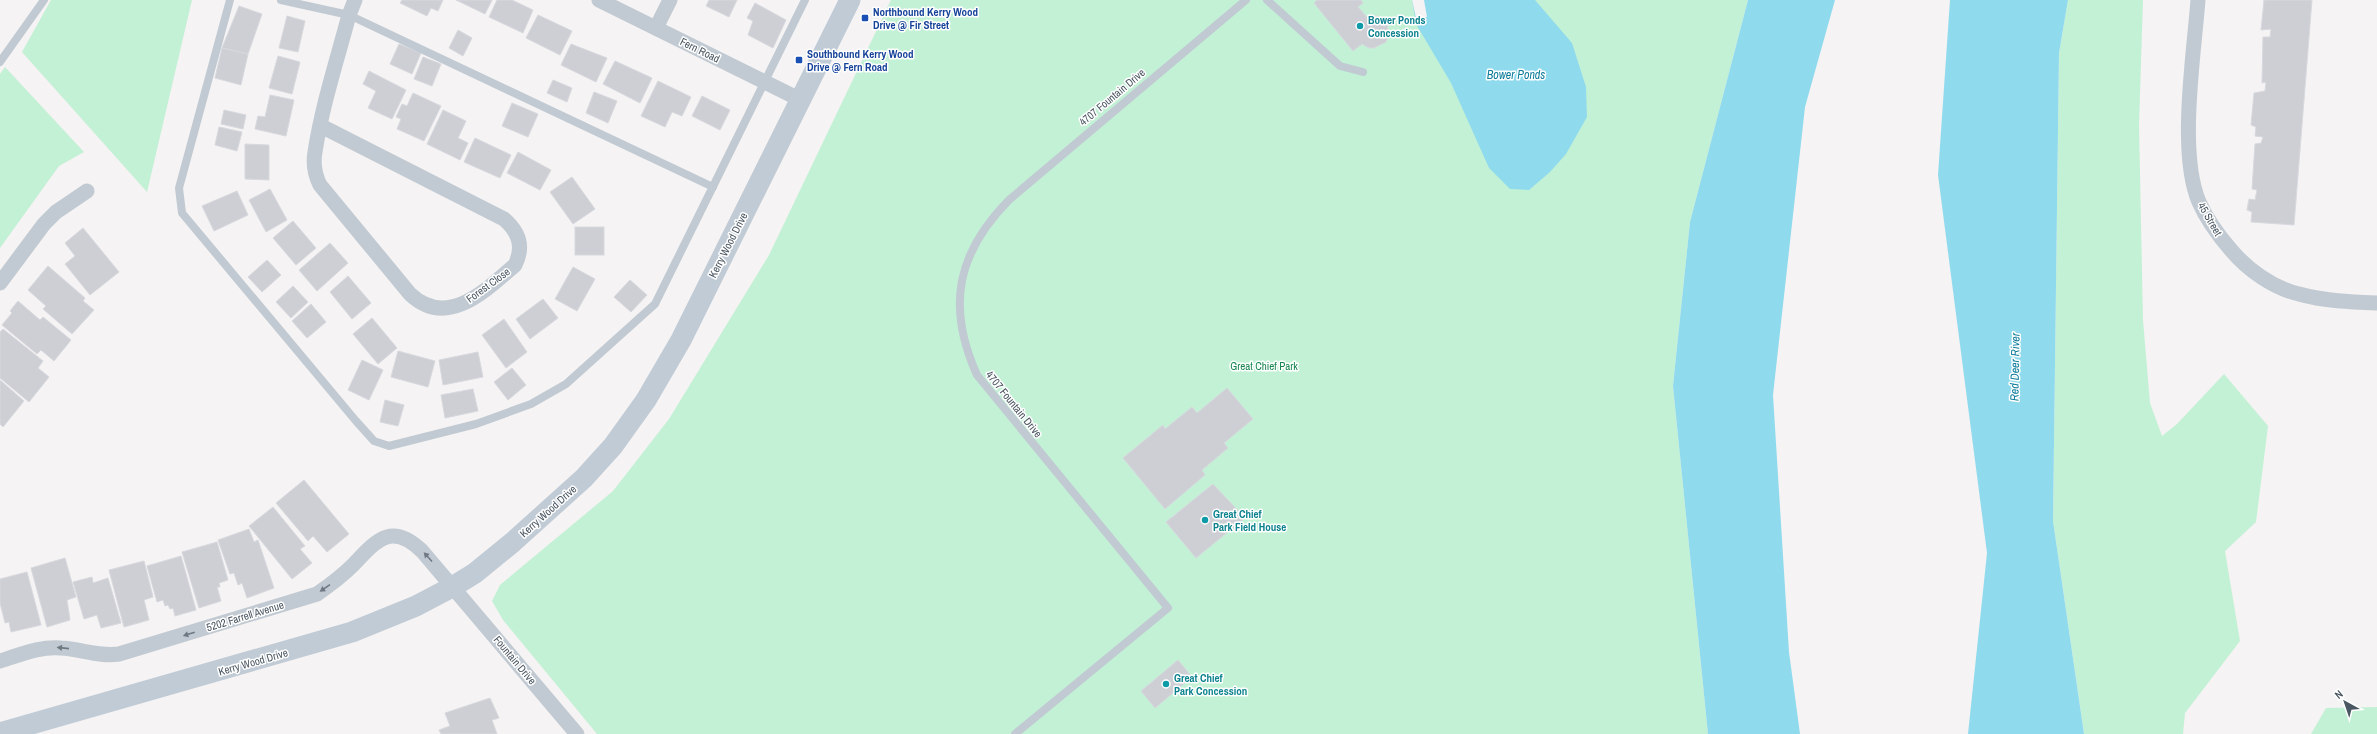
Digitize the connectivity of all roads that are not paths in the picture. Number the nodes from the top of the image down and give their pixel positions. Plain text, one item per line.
1 (44, 0) edge
2 (230, 0) edge
3 (281, 0) edge
4 (355, 0) edge
5 (599, 0) edge
6 (670, 0) edge
7 (805, 0) edge
8 (850, 0) edge
9 (1246, 0) edge
10 (1267, 0) edge
11 (2198, 0) edge
12 (349, 16) junction
13 (656, 28) junction
14 (0, 62) edge
15 (1363, 72) dead end
16 (764, 82) junction
17 (801, 100) junction
18 (321, 126) junction
19 (713, 187) junction
20 (87, 191) dead end
21 (0, 283) edge
22 (2377, 303) edge
23 (454, 586) junction
24 (0, 661) edge
25 (1, 732) edge
26 (577, 734) edge
27 (1015, 734) edge

1 - 14 lane
2 - 19 lane
3 - 12 lane
4 - 12 street, Forest Close
5 - 13 street, Fern Road
6 - 13 street
7 - 16 lane
8 - 17 street, Kerry Wood Drive
9 - 27 lane, 4707 Fountain Drive
10 - 15 lane
11 - 22 street, 45 Street
12 - 18 street, Forest Close
12 - 19 lane
13 - 16 street, Fern Road
16 - 17 street, Fern Road
16 - 19 lane
17 - 23 street, Kerry Wood Drive
18 - 18 street, Forest Close
20 - 21 street
23 -> 24 street, 5202 Farrell Avenue
23 - 25 street, Kerry Wood Drive
23 - 26 street, Fountain Drive

